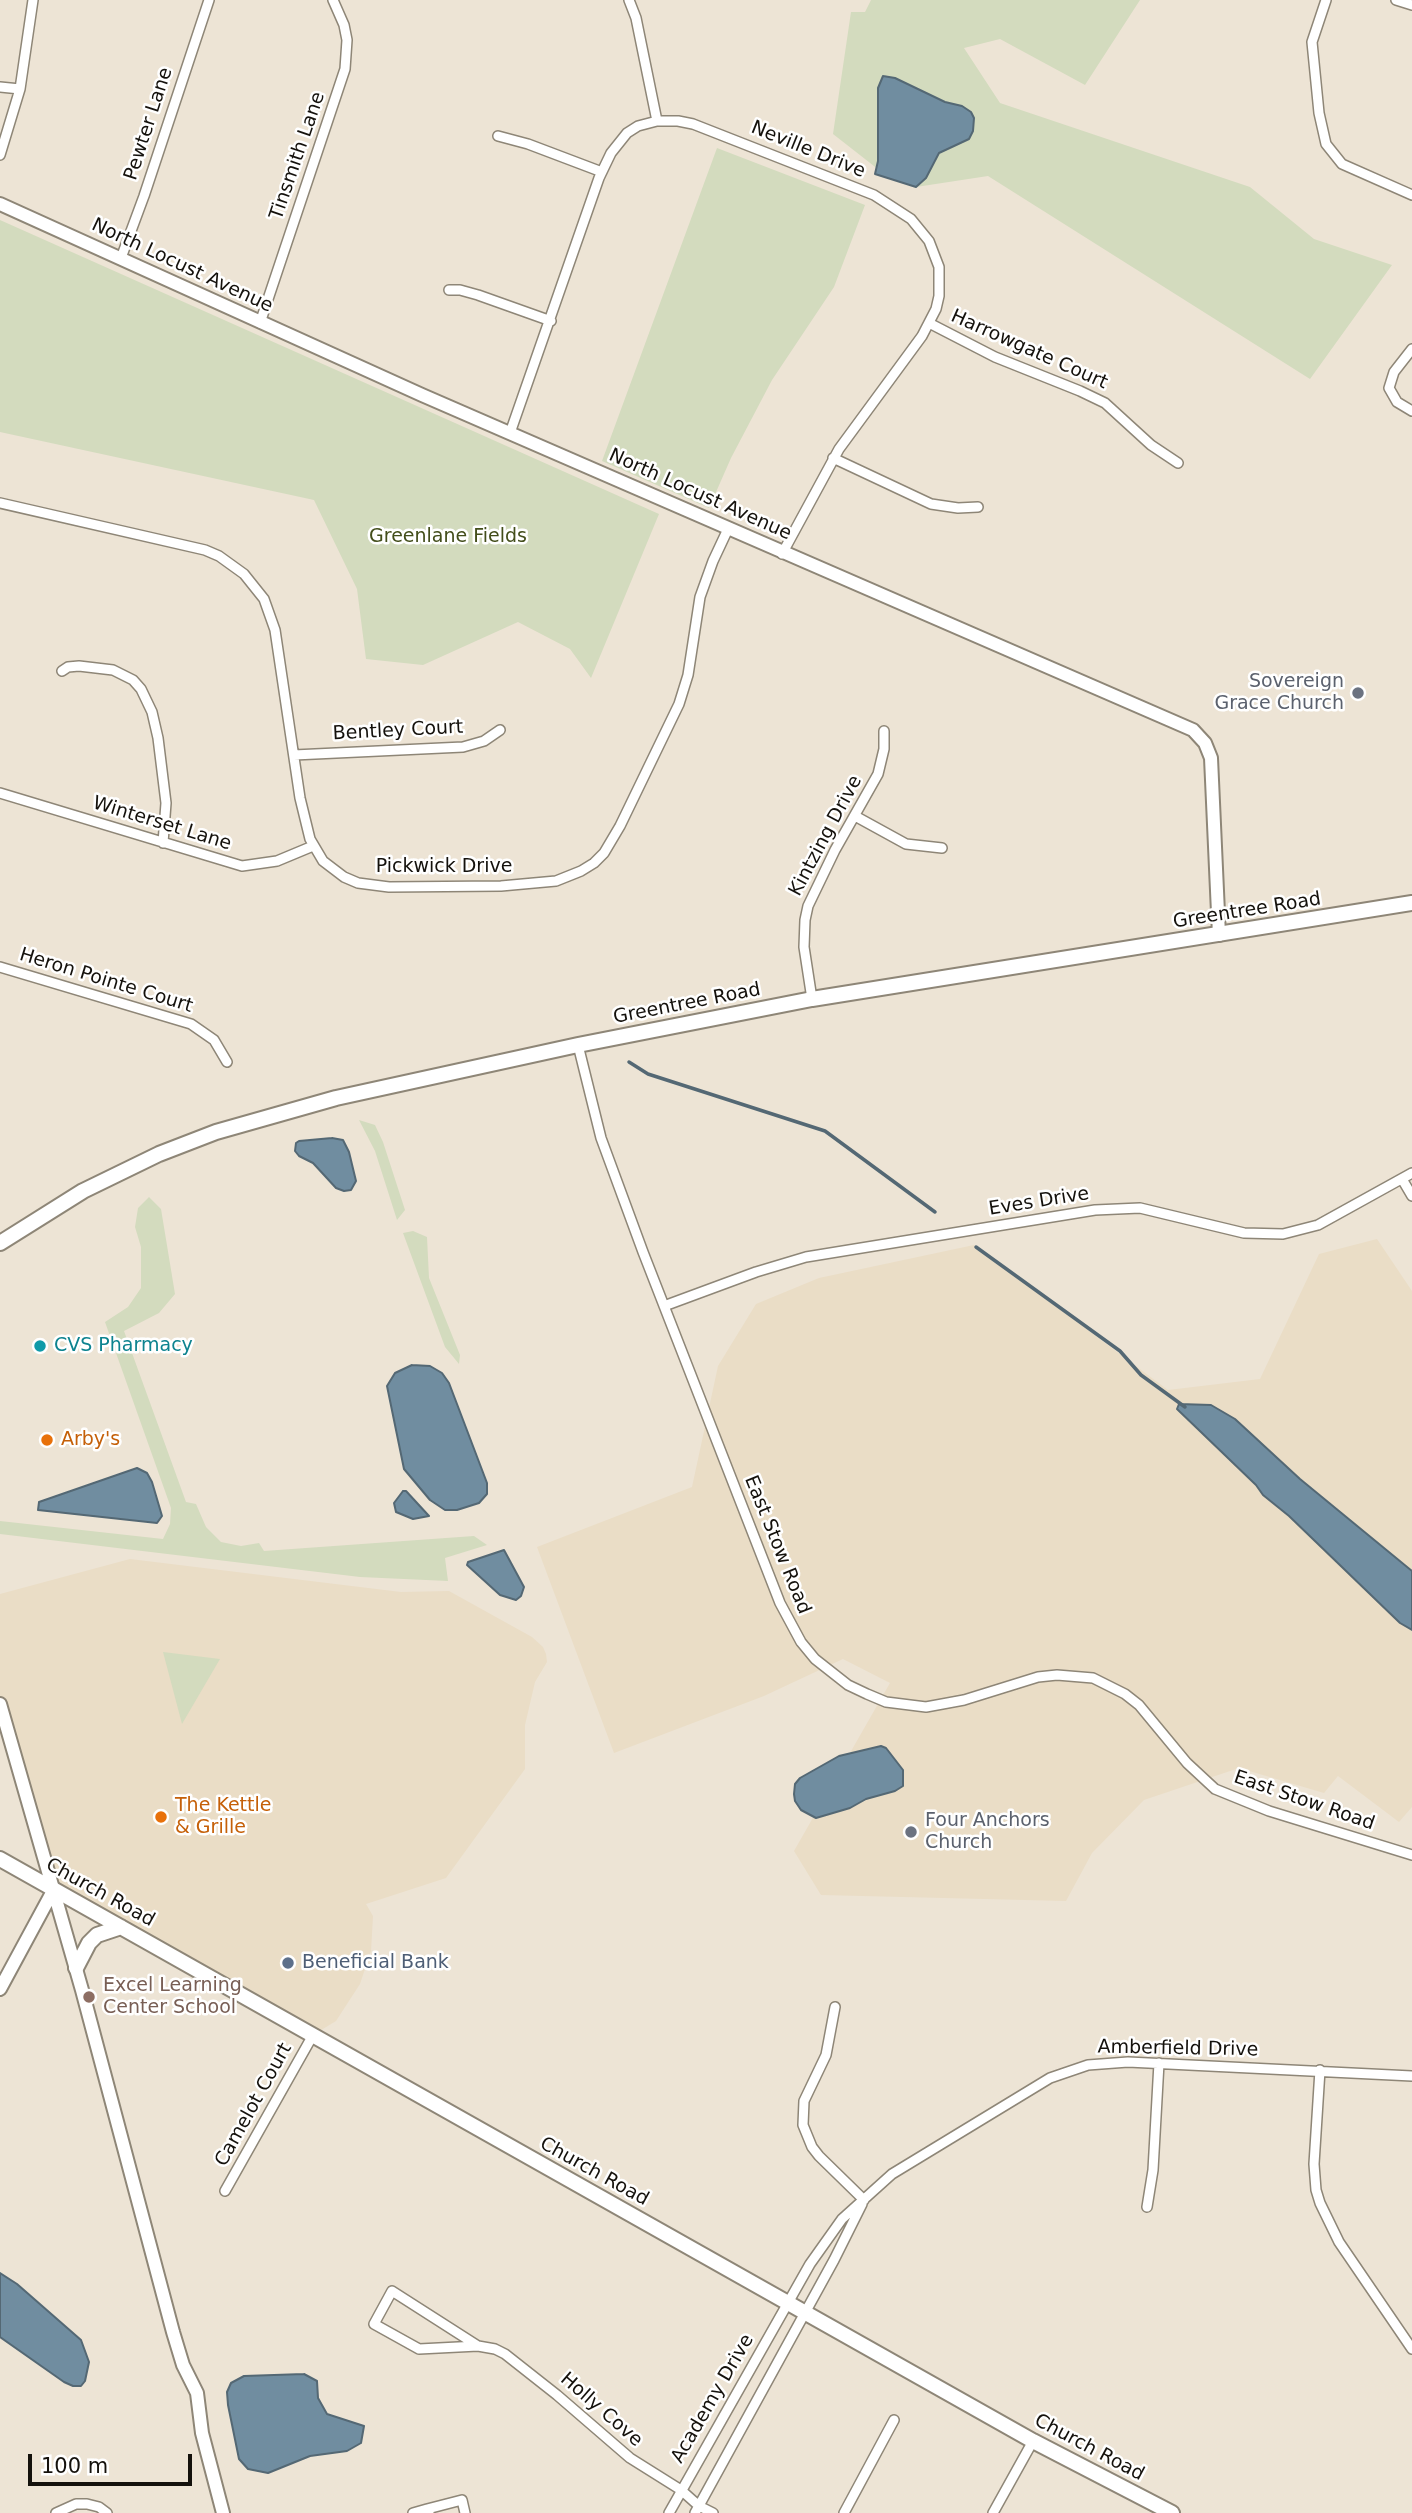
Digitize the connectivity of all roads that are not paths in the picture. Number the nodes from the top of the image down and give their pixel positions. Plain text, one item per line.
1 (33, 0) edge
2 (209, 0) edge
3 (333, 0) edge
4 (629, 0) edge
5 (1326, 0) edge
6 (1396, 0) edge
7 (1412, 5) edge
8 (0, 87) edge
9 (20, 89) junction
10 (657, 121) junction
11 (498, 136) dead end
12 (0, 155) edge
13 (602, 172) junction
14 (1412, 195) edge
15 (0, 204) edge
16 (121, 258) junction
17 (449, 290) dead end
18 (551, 321) junction
19 (260, 323) junction
20 (929, 323) junction
21 (1412, 349) edge
22 (1412, 411) edge
23 (510, 433) junction
24 (833, 458) junction
25 (1178, 463) dead end
26 (0, 503) edge
27 (978, 507) dead end
28 (728, 529) junction
29 (782, 554) junction
30 (62, 671) dead end
31 (500, 730) dead end
32 (884, 731) dead end
33 (294, 755) junction
34 (0, 793) edge
35 (855, 816) junction
36 (163, 843) junction
37 (313, 846) junction
38 (942, 848) dead end
39 (1412, 903) edge
40 (1219, 935) junction
41 (0, 967) edge
42 (812, 999) junction
43 (578, 1045) junction
44 (227, 1062) dead end
45 (1412, 1173) edge
46 (1402, 1179) junction
47 (1412, 1196) edge
48 (0, 1243) edge
49 (664, 1306) junction
50 (0, 1704) edge
51 (1412, 1855) edge
52 (0, 1859) edge
53 (54, 1889) junction
54 (121, 1927) junction
55 (76, 1968) junction
56 (0, 1989) edge
57 (835, 2007) dead end
58 (313, 2035) junction
59 (1159, 2063) junction
60 (1320, 2070) junction
61 (1412, 2076) edge
62 (225, 2191) dead end
63 (864, 2200) junction
64 (1147, 2207) dead end
65 (788, 2303) junction
66 (805, 2312) junction
67 (478, 2346) junction
68 (1412, 2349) edge
69 (894, 2420) dead end
70 (1033, 2441) junction
71 (681, 2490) junction
72 (697, 2510) edge
73 (428, 2511) edge
74 (55, 2513) edge
75 (107, 2513) edge
76 (223, 2513) edge
77 (413, 2513) edge
78 (465, 2513) edge
79 (669, 2513) edge
80 (713, 2513) edge
81 (844, 2513) edge
82 (993, 2513) edge
83 (1172, 2513) edge

1 - 9 street
2 - 16 street, Pewter Lane
3 - 19 street, Tinsmith Lane
4 - 10 street
5 - 14 street
6 - 7 street
8 - 9 street
9 - 12 street
10 - 13 street
10 - 20 street, Neville Drive
11 - 13 street
13 - 18 street
15 - 16 street, North Locust Avenue
16 - 19 street, North Locust Avenue
17 - 18 street
18 - 23 street
19 - 23 street, North Locust Avenue
20 - 24 street, Neville Drive
20 - 25 street, Harrowgate Court
21 - 22 street
23 - 28 street, North Locust Avenue
24 - 27 street
24 - 29 street, Neville Drive
26 - 33 street, Pickwick Drive
28 - 29 street, North Locust Avenue
28 - 37 street, Pickwick Drive
29 - 40 street, North Locust Avenue
30 - 36 street
31 - 33 street, Bentley Court
32 - 35 street, Kintzing Drive
33 - 37 street, Pickwick Drive
34 - 36 street, Winterset Lane
35 - 38 street
35 - 42 street, Kintzing Drive
36 - 37 street, Winterset Lane
39 - 40 main road, Greentree Road
40 - 42 main road, Greentree Road
41 - 44 street, Heron Pointe Court
42 - 43 main road, Greentree Road
43 - 48 main road, Greentree Road
43 - 49 street, East Stow Road
45 - 46 street, Eves Drive
46 - 47 street
46 - 49 street, Eves Drive
49 - 51 street, East Stow Road
50 - 53 street
52 - 53 main road, Church Road
53 - 54 main road, Church Road
53 - 55 street
53 - 56 street
54 - 55 main road
54 - 58 main road, Church Road
55 - 76 street
57 - 63 street
58 - 62 street, Camelot Court
58 - 65 main road, Church Road
59 - 60 street, Amberfield Drive
59 - 63 street, Amberfield Drive
59 - 64 street
60 - 61 street, Amberfield Drive
60 - 68 street
63 - 65 street, Amberfield Drive
63 - 66 street, Amberfield Drive
65 - 66 main road, Church Road
65 - 71 street, Academy Drive
66 - 70 main road, Church Road
66 - 72 street, Academy Drive
67 - 67 street, Holly Cove
67 - 71 street, Holly Cove
69 - 81 street
70 - 82 street
70 - 83 main road, Church Road
71 - 72 street, Holly Cove
71 - 79 street, Academy Drive
72 - 80 street, Holly Cove
73 - 77 street
73 - 78 street
74 - 75 street

